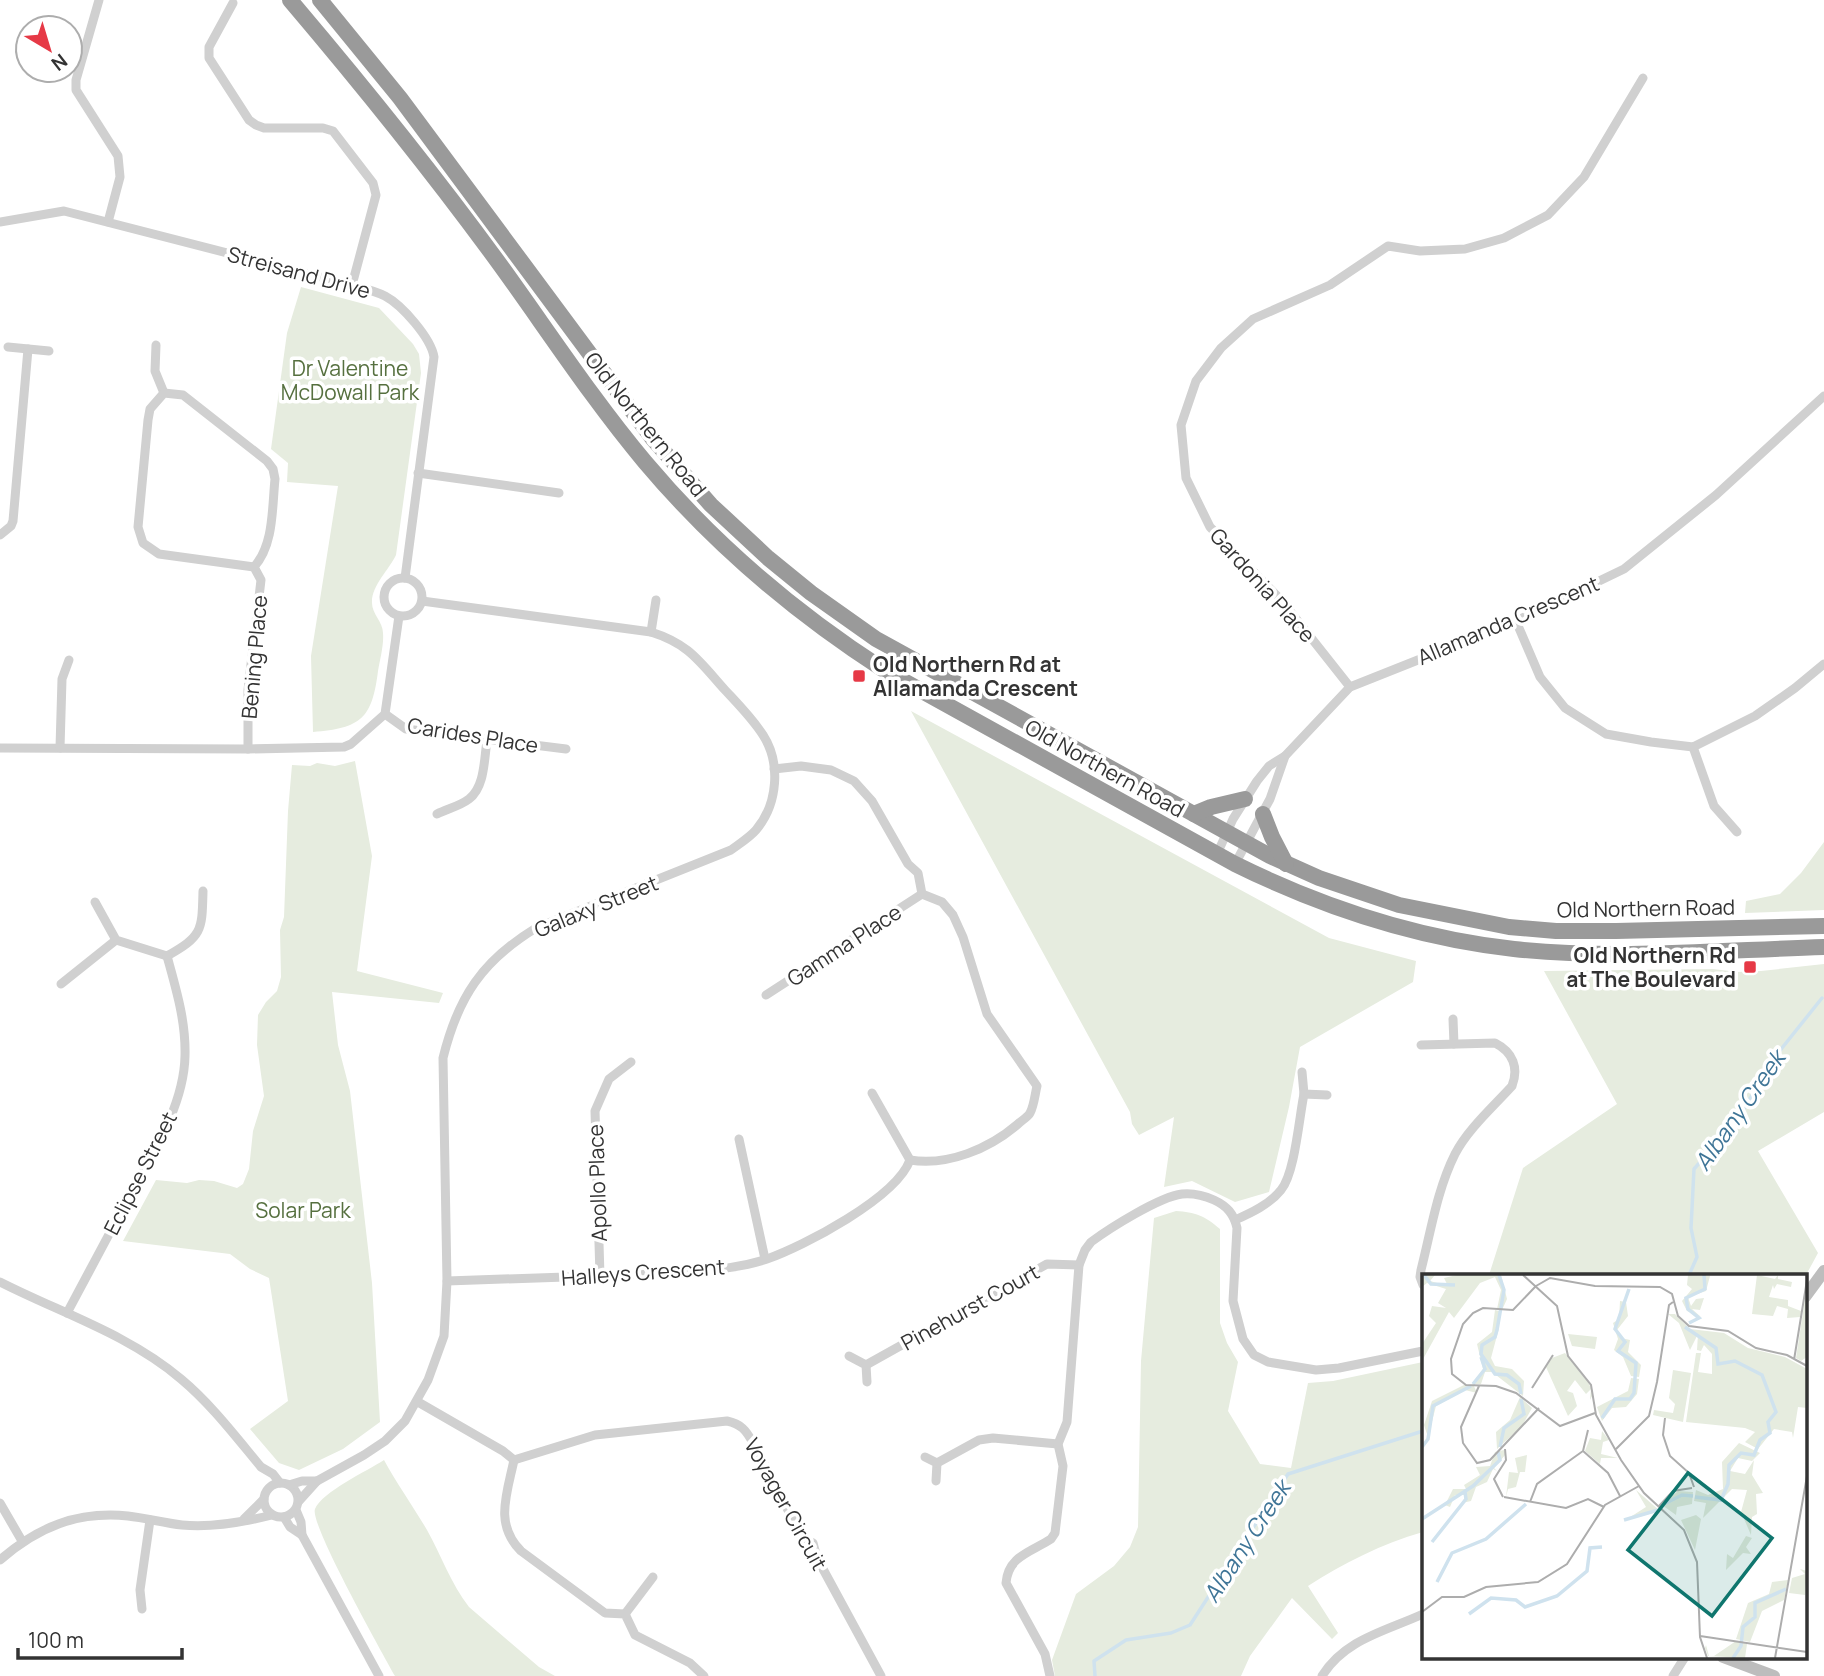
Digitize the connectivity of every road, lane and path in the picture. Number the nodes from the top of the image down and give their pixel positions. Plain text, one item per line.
1 (99, 0) edge
2 (290, 0) edge
3 (320, 0) edge
4 (233, 3) dead end
5 (1643, 78) dead end
6 (0, 222) edge
7 (108, 222) junction
8 (352, 285) junction
9 (156, 345) dead end
10 (8, 346) dead end
11 (28, 349) junction
12 (49, 351) dead end
13 (164, 393) junction
14 (1824, 396) edge
15 (418, 473) junction
16 (559, 493) dead end
17 (0, 536) edge
18 (254, 567) junction
19 (405, 578) junction
20 (656, 600) dead end
21 (422, 601) junction
22 (399, 616) junction
23 (1516, 621) junction
24 (651, 632) junction
25 (69, 660) dead end
26 (1824, 664) edge
27 (1350, 687) junction
28 (384, 714) junction
29 (487, 740) junction
30 (1693, 747) junction
31 (0, 748) edge
32 (60, 748) junction
33 (248, 749) junction
34 (566, 749) dead end
35 (1285, 756) junction
36 (774, 769) junction
37 (1244, 799) junction
38 (437, 814) dead end
39 (1194, 814) junction
40 (1263, 814) junction
41 (1737, 832) dead end
42 (1227, 833) junction
43 (1248, 844) junction
44 (1217, 854) junction
45 (1235, 864) junction
46 (1286, 864) junction
47 (203, 891) dead end
48 (922, 894) junction
49 (94, 902) dead end
50 (1824, 926) edge
51 (116, 940) junction
52 (1824, 947) edge
53 (167, 956) junction
54 (61, 984) dead end
55 (766, 995) dead end
56 (1453, 1019) dead end
57 (1454, 1044) junction
58 (1421, 1045) dead end
59 (631, 1062) dead end
60 (1302, 1072) dead end
61 (873, 1093) dead end
62 (1304, 1094) junction
63 (1327, 1095) dead end
64 (738, 1139) dead end
65 (910, 1160) junction
66 (1235, 1220) junction
67 (765, 1259) junction
68 (1079, 1265) junction
69 (1824, 1271) edge
70 (600, 1276) junction
71 (1422, 1279) edge
72 (447, 1281) junction
73 (0, 1282) edge
74 (1806, 1296) edge
75 (67, 1314) junction
76 (1422, 1351) edge
77 (849, 1356) dead end
78 (866, 1365) junction
79 (866, 1382) dead end
80 (418, 1402) junction
81 (1058, 1444) junction
82 (925, 1457) dead end
83 (514, 1460) junction
84 (937, 1463) junction
85 (261, 1467) junction
86 (317, 1480) junction
87 (936, 1481) dead end
88 (285, 1484) junction
89 (265, 1495) junction
90 (0, 1503) edge
91 (297, 1505) junction
92 (272, 1515) junction
93 (284, 1517) junction
94 (244, 1519) junction
95 (150, 1520) junction
96 (302, 1535) junction
97 (22, 1541) junction
98 (0, 1560) edge
99 (653, 1577) dead end
100 (142, 1609) dead end
101 (625, 1614) junction
102 (1422, 1614) edge
103 (1684, 1658) edge
104 (1726, 1658) edge
105 (379, 1676) edge
106 (704, 1676) edge
107 (881, 1676) edge
108 (1051, 1676) edge
109 (1322, 1676) edge
110 (1673, 1676) edge
111 (1774, 1676) edge

1 - 7 street
2 - 44 highway, Old Northern Road
3 - 39 highway, Old Northern Road
4 - 8 street
5 - 27 street, Gardonia Place
6 - 7 street, Streisand Drive
7 - 8 street, Streisand Drive
8 - 15 street, Streisand Drive
9 - 13 street
10 - 11 street
11 - 12 street
11 - 17 street
13 - 18 street, Bening Place
13 - 18 street, Bening Place
14 - 23 street, Allamanda Crescent
15 - 16 street
15 - 19 street, Streisand Drive
18 - 33 street, Bening Place
19 - 21 street
19 - 22 street
20 - 24 street
21 - 22 street
21 - 24 street, Galaxy Street
22 - 28 street
23 - 27 street, Allamanda Crescent
23 - 30 street
24 - 36 street, Galaxy Street
25 - 32 street
26 - 30 street
27 - 35 street, Allamanda Crescent
28 - 29 street, Carides Place
28 - 33 street
29 - 34 street, Carides Place
29 - 38 street
30 - 41 street
31 - 32 street
32 - 33 street
35 - 37 street, Allamanda Crescent
35 - 40 street, Allamanda Crescent
36 - 48 street
36 - 72 street, Galaxy Street
37 - 39 highway
37 - 42 street, Allamanda Crescent
39 - 42 highway, Old Northern Road
40 - 43 street, Allamanda Crescent
40 - 46 highway
42 - 43 highway, Old Northern Road
42 - 44 street, Allamanda Crescent
43 - 45 street, Allamanda Crescent
43 - 46 highway, Old Northern Road
44 - 45 highway, Old Northern Road
45 - 52 highway, Old Northern Road
46 - 50 highway, Old Northern Road
47 - 53 street
48 - 55 street, Gamma Place
48 - 65 street
49 - 51 street
51 - 53 street
51 - 54 street
53 - 75 street, Eclipse Street
56 - 57 street
57 - 58 street
57 - 71 street
59 - 70 street, Apollo Place
60 - 62 street
61 - 65 street
62 - 63 street
62 - 66 street
64 - 67 street
65 - 67 street, Halleys Crescent
66 - 68 street
66 - 76 street
67 - 70 street, Halleys Crescent
68 - 78 street, Pinehurst Court
68 - 81 street
69 - 74 street
70 - 72 street, Halleys Crescent
72 - 80 street, Galaxy Street
73 - 75 street
75 - 85 street
77 - 78 street
78 - 79 street
80 - 83 street
80 - 86 street, Galaxy Street
81 - 84 street
81 - 108 street
82 - 84 street
83 - 101 street
83 - 107 street, Voyager Circuit
84 - 87 street
85 - 88 street
85 - 89 street
86 - 88 street, Galaxy Street
86 - 91 street, Galaxy Street
88 - 89 street
88 - 91 street
89 - 92 street
89 - 94 street
90 - 97 street
91 - 93 street
91 - 96 street
92 - 93 street
92 - 94 street
93 - 96 street
94 - 95 street
95 - 97 street
95 - 100 street
96 - 105 street
97 - 98 street
99 - 101 street
101 - 106 street
102 - 109 street
103 - 110 street
104 - 111 street

